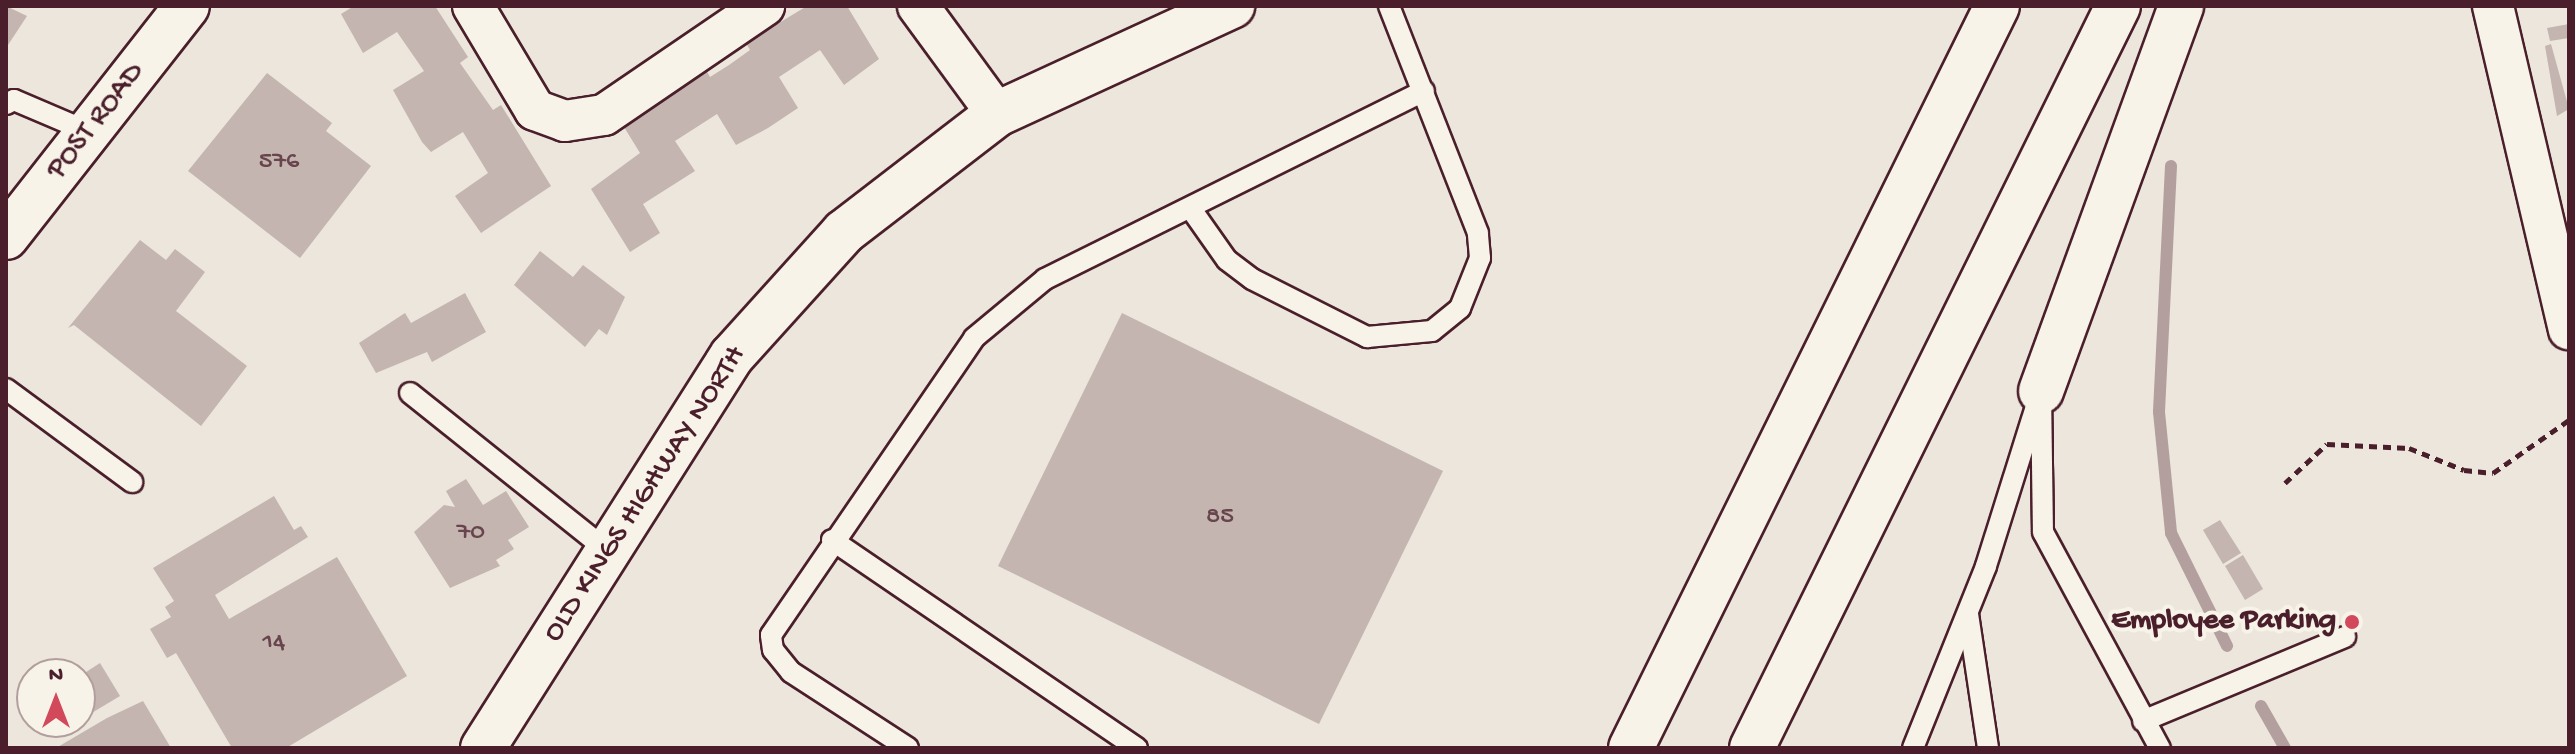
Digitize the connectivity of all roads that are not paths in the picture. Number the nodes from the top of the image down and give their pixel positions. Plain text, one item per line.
1 (473, 6) edge
2 (764, 6) edge
3 (918, 6) edge
4 (1232, 6) edge
5 (1389, 6) edge
6 (1997, 6) edge
7 (2118, 6) edge
8 (2181, 6) edge
9 (2493, 6) edge
10 (171, 12) edge
11 (1424, 91) junction
12 (6, 104) edge
13 (997, 114) junction
14 (89, 132) junction
15 (1191, 209) junction
16 (6, 237) edge
17 (2569, 329) edge
18 (6, 389) edge
19 (2041, 391) junction
20 (410, 393) dead end
21 (132, 482) dead end
22 (832, 540) junction
23 (607, 550) junction
24 (1968, 612) junction
25 (2345, 637) dead end
26 (2143, 721) junction
27 (483, 748) edge
28 (908, 748) edge
29 (1137, 748) edge
30 (1631, 748) edge
31 (1752, 748) edge
32 (1913, 748) edge
33 (1988, 748) edge
34 (2160, 748) edge

1 - 2 street
3 - 13 street
4 - 13 main road, OLD KINGS HIGHWAY NORTH
5 - 11 lane
6 - 30 main road
7 - 31 main road
8 - 19 main road
9 - 17 street
10 - 14 main road, POST ROAD
11 - 15 lane
11 - 15 lane
12 - 14 lane
13 - 23 main road, OLD KINGS HIGHWAY NORTH
14 - 16 main road, POST ROAD
15 - 22 lane
18 - 21 lane
19 - 24 lane
19 - 26 lane
20 - 23 lane
22 - 28 lane
22 - 29 lane
23 - 27 main road, OLD KINGS HIGHWAY NORTH
24 - 32 lane
24 - 33 lane
25 - 26 lane
26 - 34 lane

